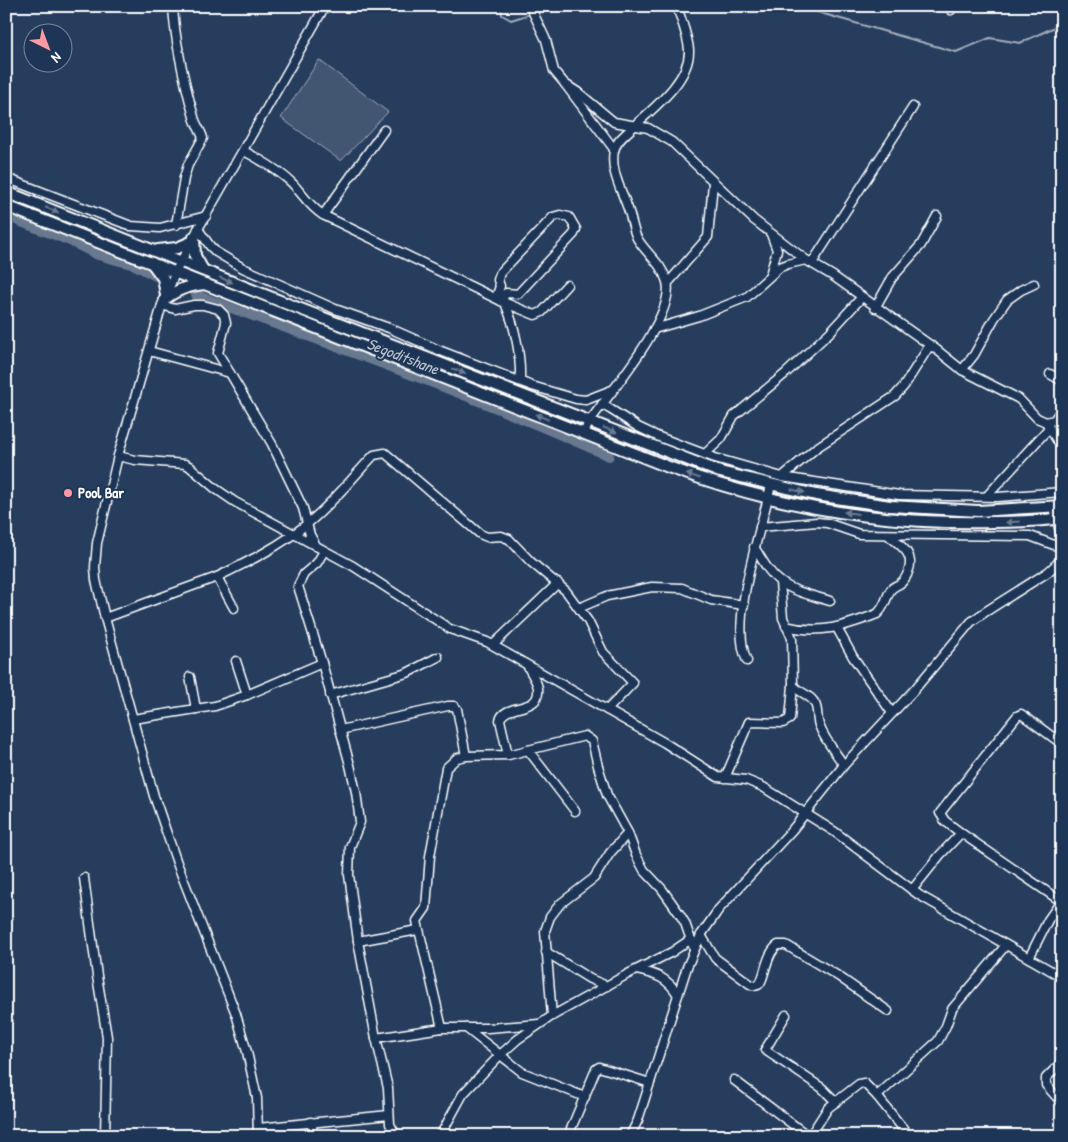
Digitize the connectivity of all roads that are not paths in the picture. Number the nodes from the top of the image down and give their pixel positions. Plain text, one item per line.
1 (173, 6) edge
2 (325, 6) edge
3 (530, 6) edge
4 (677, 6) edge
5 (566, 84) junction
6 (913, 107) dead end
7 (635, 125) junction
8 (384, 130) dead end
9 (614, 149) junction
10 (244, 151) junction
11 (6, 178) edge
12 (713, 183) junction
13 (6, 192) edge
14 (6, 206) edge
15 (323, 215) junction
16 (206, 216) junction
17 (937, 216) dead end
18 (176, 225) junction
19 (770, 232) junction
20 (195, 236) junction
21 (154, 250) junction
22 (151, 262) junction
23 (809, 262) junction
24 (178, 267) junction
25 (203, 270) junction
26 (770, 275) junction
27 (668, 282) junction
28 (206, 284) junction
29 (1034, 284) dead end
30 (567, 285) dead end
31 (861, 298) junction
32 (165, 300) junction
33 (501, 301) junction
34 (875, 308) junction
35 (654, 329) junction
36 (930, 345) junction
37 (149, 351) junction
38 (962, 370) junction
39 (230, 373) junction
40 (1050, 374) dead end
41 (520, 381) junction
42 (1062, 381) edge
43 (612, 390) junction
44 (602, 404) junction
45 (1062, 409) edge
46 (589, 422) junction
47 (1048, 425) junction
48 (584, 433) junction
49 (631, 438) junction
50 (1062, 444) edge
51 (626, 450) junction
52 (705, 454) junction
53 (118, 456) junction
54 (782, 477) junction
55 (771, 485) junction
56 (1062, 492) edge
57 (987, 496) junction
58 (768, 498) junction
59 (1058, 506) edge
60 (1059, 518) edge
61 (307, 524) junction
62 (760, 527) junction
63 (294, 534) junction
64 (888, 535) junction
65 (1062, 540) edge
66 (754, 547) junction
67 (320, 548) junction
68 (1062, 548) edge
69 (1062, 559) edge
70 (217, 577) junction
71 (780, 582) junction
72 (558, 583) junction
73 (830, 601) dead end
74 (744, 605) junction
75 (234, 608) dead end
76 (580, 608) junction
77 (105, 618) junction
78 (786, 626) junction
79 (837, 628) junction
80 (492, 645) junction
81 (438, 657) dead end
82 (236, 661) dead end
83 (747, 661) dead end
84 (322, 663) junction
85 (527, 666) junction
86 (190, 678) dead end
87 (794, 685) junction
88 (246, 695) junction
89 (330, 695) junction
90 (196, 709) junction
91 (607, 710) junction
92 (892, 713) junction
93 (133, 719) junction
94 (340, 730) junction
95 (1062, 744) edge
96 (528, 750) junction
97 (508, 755) junction
98 (466, 756) junction
99 (844, 765) junction
100 (725, 778) junction
101 (575, 811) dead end
102 (805, 814) junction
103 (628, 833) junction
104 (961, 833) junction
105 (84, 878) dead end
106 (912, 890) junction
107 (1061, 901) edge
108 (418, 930) junction
109 (701, 935) junction
110 (691, 939) junction
111 (358, 941) junction
112 (1006, 946) junction
113 (694, 949) junction
114 (546, 952) junction
115 (1029, 958) junction
116 (638, 970) junction
117 (1062, 977) edge
118 (608, 986) junction
119 (678, 994) junction
120 (888, 1011) dead end
121 (786, 1015) dead end
122 (552, 1016) junction
123 (541, 1024) junction
124 (442, 1028) junction
125 (466, 1028) junction
126 (376, 1038) junction
127 (500, 1055) junction
128 (1062, 1062) edge
129 (734, 1080) dead end
130 (650, 1083) junction
131 (877, 1096) junction
132 (585, 1097) junction
133 (836, 1102) junction
134 (1062, 1103) edge
135 (389, 1115) junction
136 (311, 1122) junction
137 (258, 1132) edge
138 (105, 1136) edge
139 (314, 1136) edge
140 (396, 1136) edge
141 (440, 1136) edge
142 (568, 1136) edge
143 (630, 1136) edge
144 (809, 1136) edge
145 (909, 1136) edge

1 - 18 street
2 - 10 street
3 - 5 street
4 - 7 street
5 - 7 street
5 - 9 street
6 - 23 street
7 - 9 street
7 - 12 street
8 - 15 street
9 - 27 street
10 - 15 street
10 - 16 street
11 - 18 street
12 - 19 street
12 - 27 street
13 -> 21 main road
14 - 22 main road
15 - 33 street
16 - 18 street
16 - 20 street
17 - 34 street
19 - 23 street
19 - 26 street
20 - 21 main road
20 - 24 street
20 - 25 main road
20 - 41 street
21 - 24 main road
22 - 24 main road
22 - 32 main road
23 - 26 street
23 - 31 street
24 - 25 main road
24 - 28 main road
24 - 32 street
25 -> 46 main road
26 - 35 street
27 - 35 street
28 - 32 main road
48 -> 28 main road
29 - 38 street
30 - 33 street
31 - 34 street
31 - 52 street
32 - 37 street
32 - 39 street
33 - 33 street
33 - 41 street
34 - 36 street
35 - 43 street
36 - 38 street
36 - 54 street
37 - 39 street
37 - 53 street
38 - 47 street
39 - 61 street
40 - 42 street
41 - 43 street
43 - 44 street
44 - 46 street
44 - 52 street
45 - 47 street
46 - 48 street
46 -> 49 main road
47 - 50 street
47 - 57 street
48 - 51 main road
49 - 51 main road
49 - 55 main road
58 -> 51 main road
52 - 54 street
53 - 63 street
53 - 77 street
54 - 57 street
55 - 58 street
55 -> 59 main road
56 - 57 street
60 -> 58 main road
58 - 62 street
59 - 60 street
60 - 65 street
61 - 63 street
61 - 67 street
61 - 72 street
62 - 64 street
62 - 66 street
63 - 67 street
63 - 70 street
64 - 68 street
64 - 79 street
66 - 71 street
66 - 74 street
67 - 80 street
67 - 84 street
69 - 92 street
70 - 75 street
70 - 77 street
71 - 73 street
71 - 78 street
72 - 76 street
72 - 80 street
74 - 76 street
74 - 83 street
76 - 91 street
77 - 93 street
78 - 79 street
78 - 87 street
79 - 92 street
80 - 85 street
81 - 89 street
82 - 88 street
84 - 88 street
84 - 89 street
85 - 91 street
85 - 97 street
86 - 90 street
87 - 99 street
87 - 100 street
88 - 90 street
89 - 94 street
90 - 93 street
91 - 100 street
92 - 99 street
93 - 137 street
94 - 98 street
94 - 111 street
95 - 104 street
96 - 97 street
96 - 101 street
96 - 103 street
97 - 98 street
98 - 108 street
99 - 102 street
100 - 102 street
102 - 106 street
102 - 109 street
103 - 110 street
103 - 114 street
104 - 106 street
104 - 107 street
105 - 138 street
106 - 112 street
107 - 115 street
108 - 111 street
108 - 124 street
109 - 113 street
109 - 120 street
110 - 113 street
110 - 116 street
111 - 126 street
112 - 115 street
112 - 131 street
113 - 119 street
114 - 118 street
114 - 122 street
115 - 117 street
116 - 118 street
116 - 119 street
118 - 122 street
119 - 130 street
121 - 133 street
122 - 123 street
123 - 125 street
123 - 127 street
124 - 125 street
124 - 126 street
125 - 127 street
126 - 135 street
127 - 132 street
127 - 141 street
128 - 134 street
129 - 144 street
130 - 132 street
130 - 143 street
131 - 133 street
131 - 145 street
132 - 142 street
133 - 144 street
135 - 136 street
135 - 140 street
136 - 137 street
136 - 139 street

